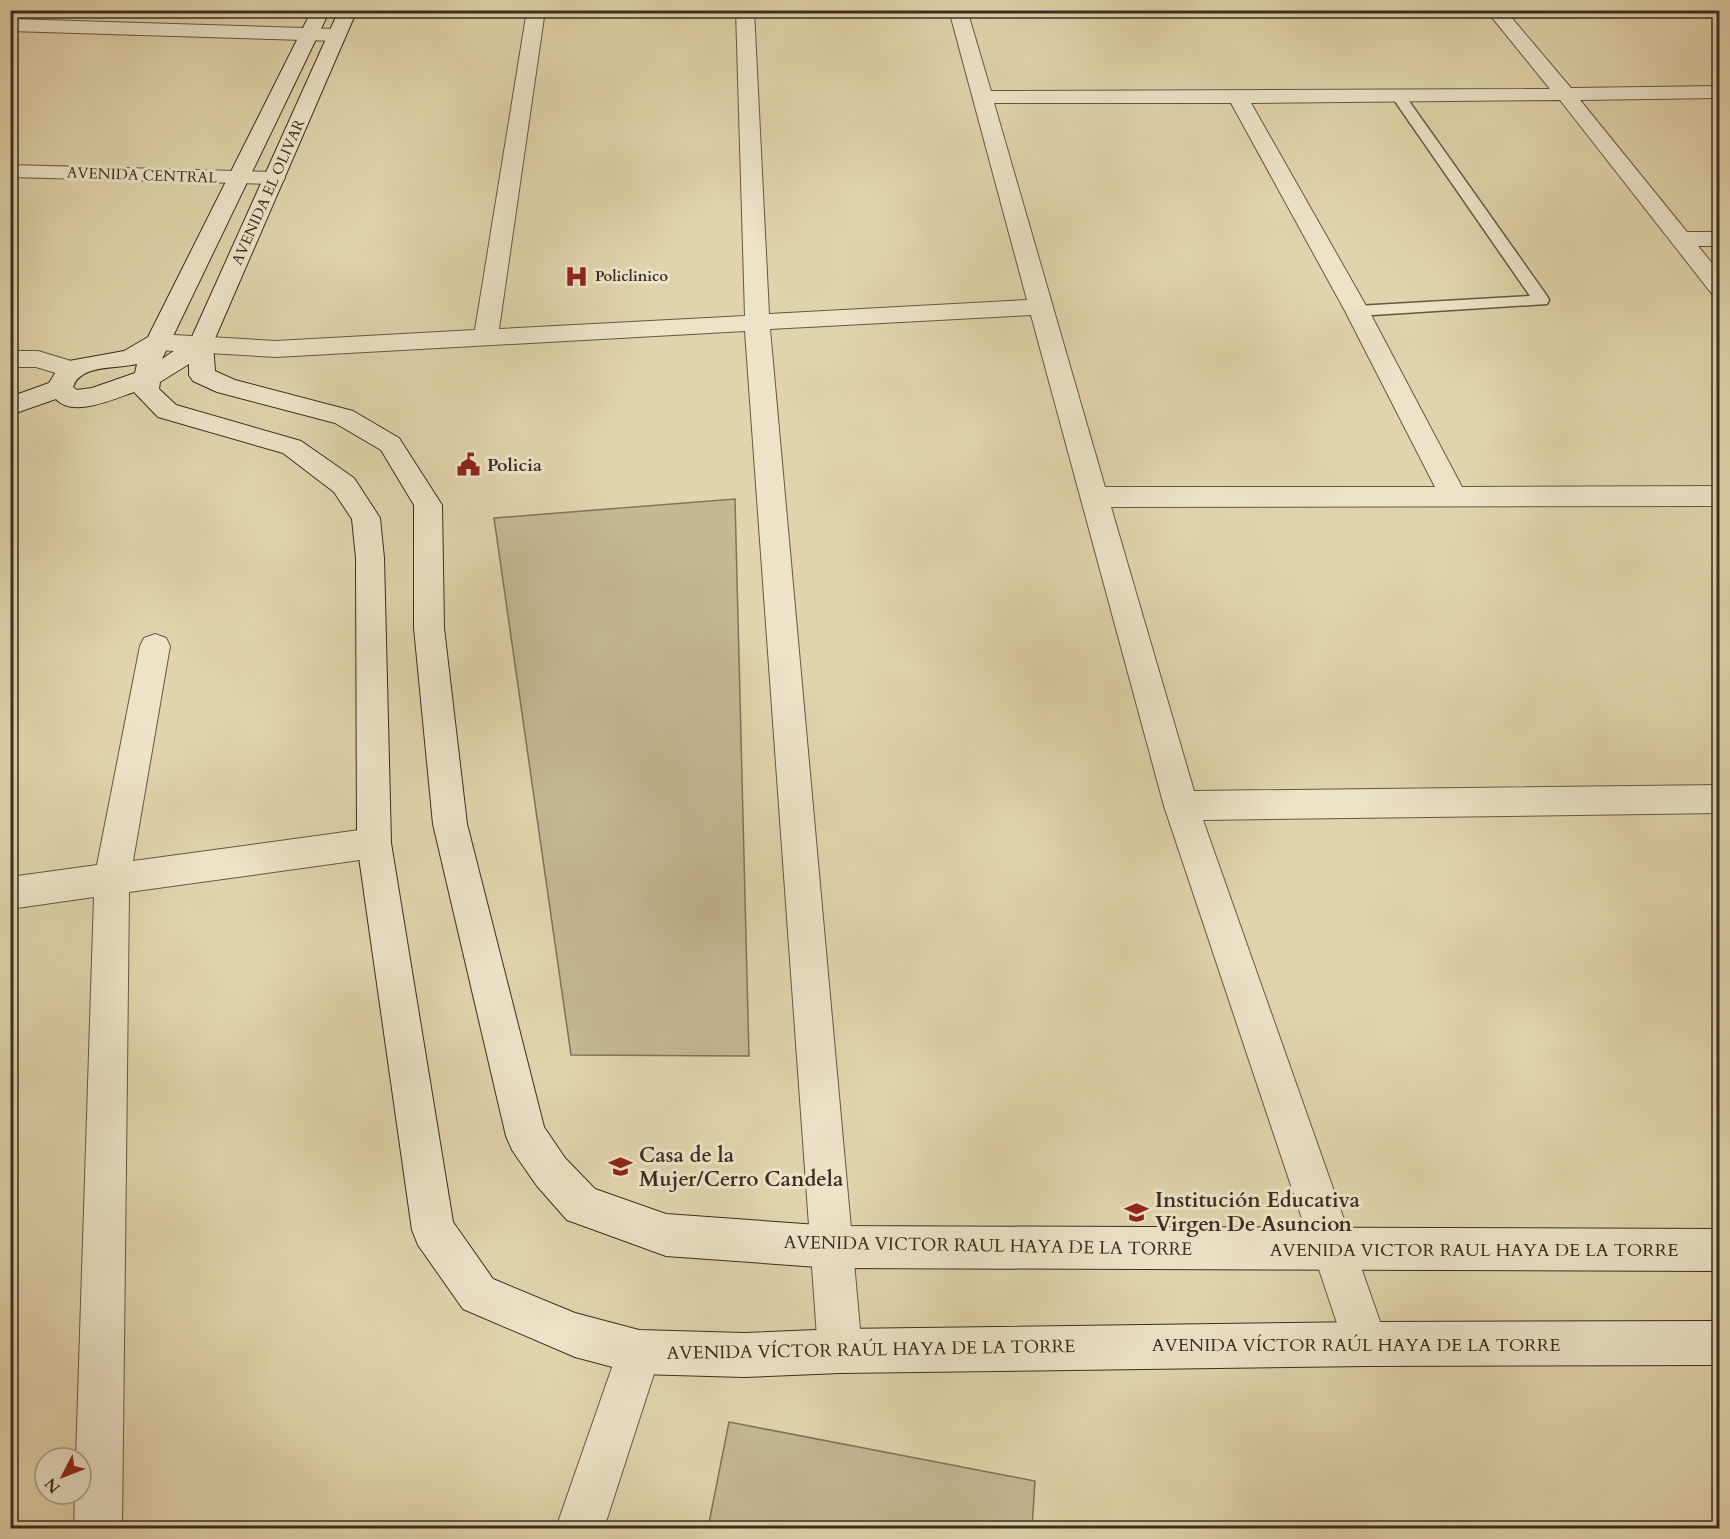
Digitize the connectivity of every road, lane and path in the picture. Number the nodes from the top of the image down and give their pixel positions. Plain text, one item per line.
1 (321, 10) edge
2 (348, 10) edge
3 (536, 10) edge
4 (745, 10) edge
5 (958, 10) edge
6 (1495, 10) edge
7 (68, 18) edge
8 (10, 25) edge
9 (310, 34) junction
10 (337, 35) junction
11 (1719, 92) edge
12 (1564, 93) junction
13 (1237, 95) junction
14 (981, 97) junction
15 (1399, 97) junction
16 (10, 171) edge
17 (239, 177) junction
18 (274, 178) junction
19 (1680, 239) junction
20 (1719, 239) edge
21 (1719, 289) edge
22 (1040, 307) junction
23 (1357, 311) junction
24 (758, 322) junction
25 (486, 337) junction
26 (157, 342) junction
27 (10, 359) edge
28 (201, 359) junction
29 (110, 362) junction
30 (66, 379) junction
31 (146, 384) junction
32 (105, 392) junction
33 (10, 407) edge
34 (1453, 495) junction
35 (1719, 496) edge
36 (1093, 497) junction
37 (155, 646) dead end
38 (1719, 799) edge
39 (1181, 806) junction
40 (374, 843) junction
41 (112, 878) junction
42 (10, 893) edge
43 (832, 1247) junction
44 (1334, 1250) junction
45 (1719, 1250) edge
46 (1719, 1343) edge
47 (1366, 1344) junction
48 (840, 1351) junction
49 (639, 1352) junction
50 (98, 1528) edge
51 (580, 1528) edge

1 - 9 street
2 - 10 street, AVENIDA EL OLIVAR
3 - 25 street
4 - 24 street
5 - 14 street
6 - 12 street
7 - 8 street
7 - 9 street
9 - 10 street
9 - 17 street
10 - 18 street, AVENIDA EL OLIVAR
11 - 12 street
12 - 15 street
12 - 19 street
13 - 14 street
13 - 15 street
13 - 23 street
14 - 22 street
15 - 23 lane
16 - 17 street, AVENIDA CENTRAL
17 - 18 street, AVENIDA CENTRAL
17 - 26 street
18 - 28 street, AVENIDA EL OLIVAR
19 - 20 street
19 - 21 street
22 - 24 street
22 - 36 street
23 - 34 street
24 - 25 street
24 - 43 street
25 - 28 street
26 - 28 street
26 - 29 street
26 - 31 street
27 - 30 street
28 - 31 street
28 - 43 street, AVENIDA VICTOR RAUL HAYA DE LA TORRE
29 - 30 street
29 - 32 street
30 - 32 street
30 - 33 street
31 - 32 street
31 - 40 street, AVENIDA VÍCTOR RAÚL HAYA DE LA TORRE
34 - 35 street
34 - 36 street
36 - 39 street
37 - 41 street
38 - 39 street
39 - 44 street
40 - 41 street
40 - 49 street, AVENIDA VÍCTOR RAÚL HAYA DE LA TORRE
41 - 42 street
41 - 50 street
43 - 44 street, AVENIDA VICTOR RAUL HAYA DE LA TORRE
43 - 48 street
44 - 45 street, AVENIDA VICTOR RAUL HAYA DE LA TORRE
44 - 47 street
46 - 47 street, AVENIDA VÍCTOR RAÚL HAYA DE LA TORRE
47 - 48 street, AVENIDA VÍCTOR RAÚL HAYA DE LA TORRE
48 - 49 street, AVENIDA VÍCTOR RAÚL HAYA DE LA TORRE
49 - 51 street

